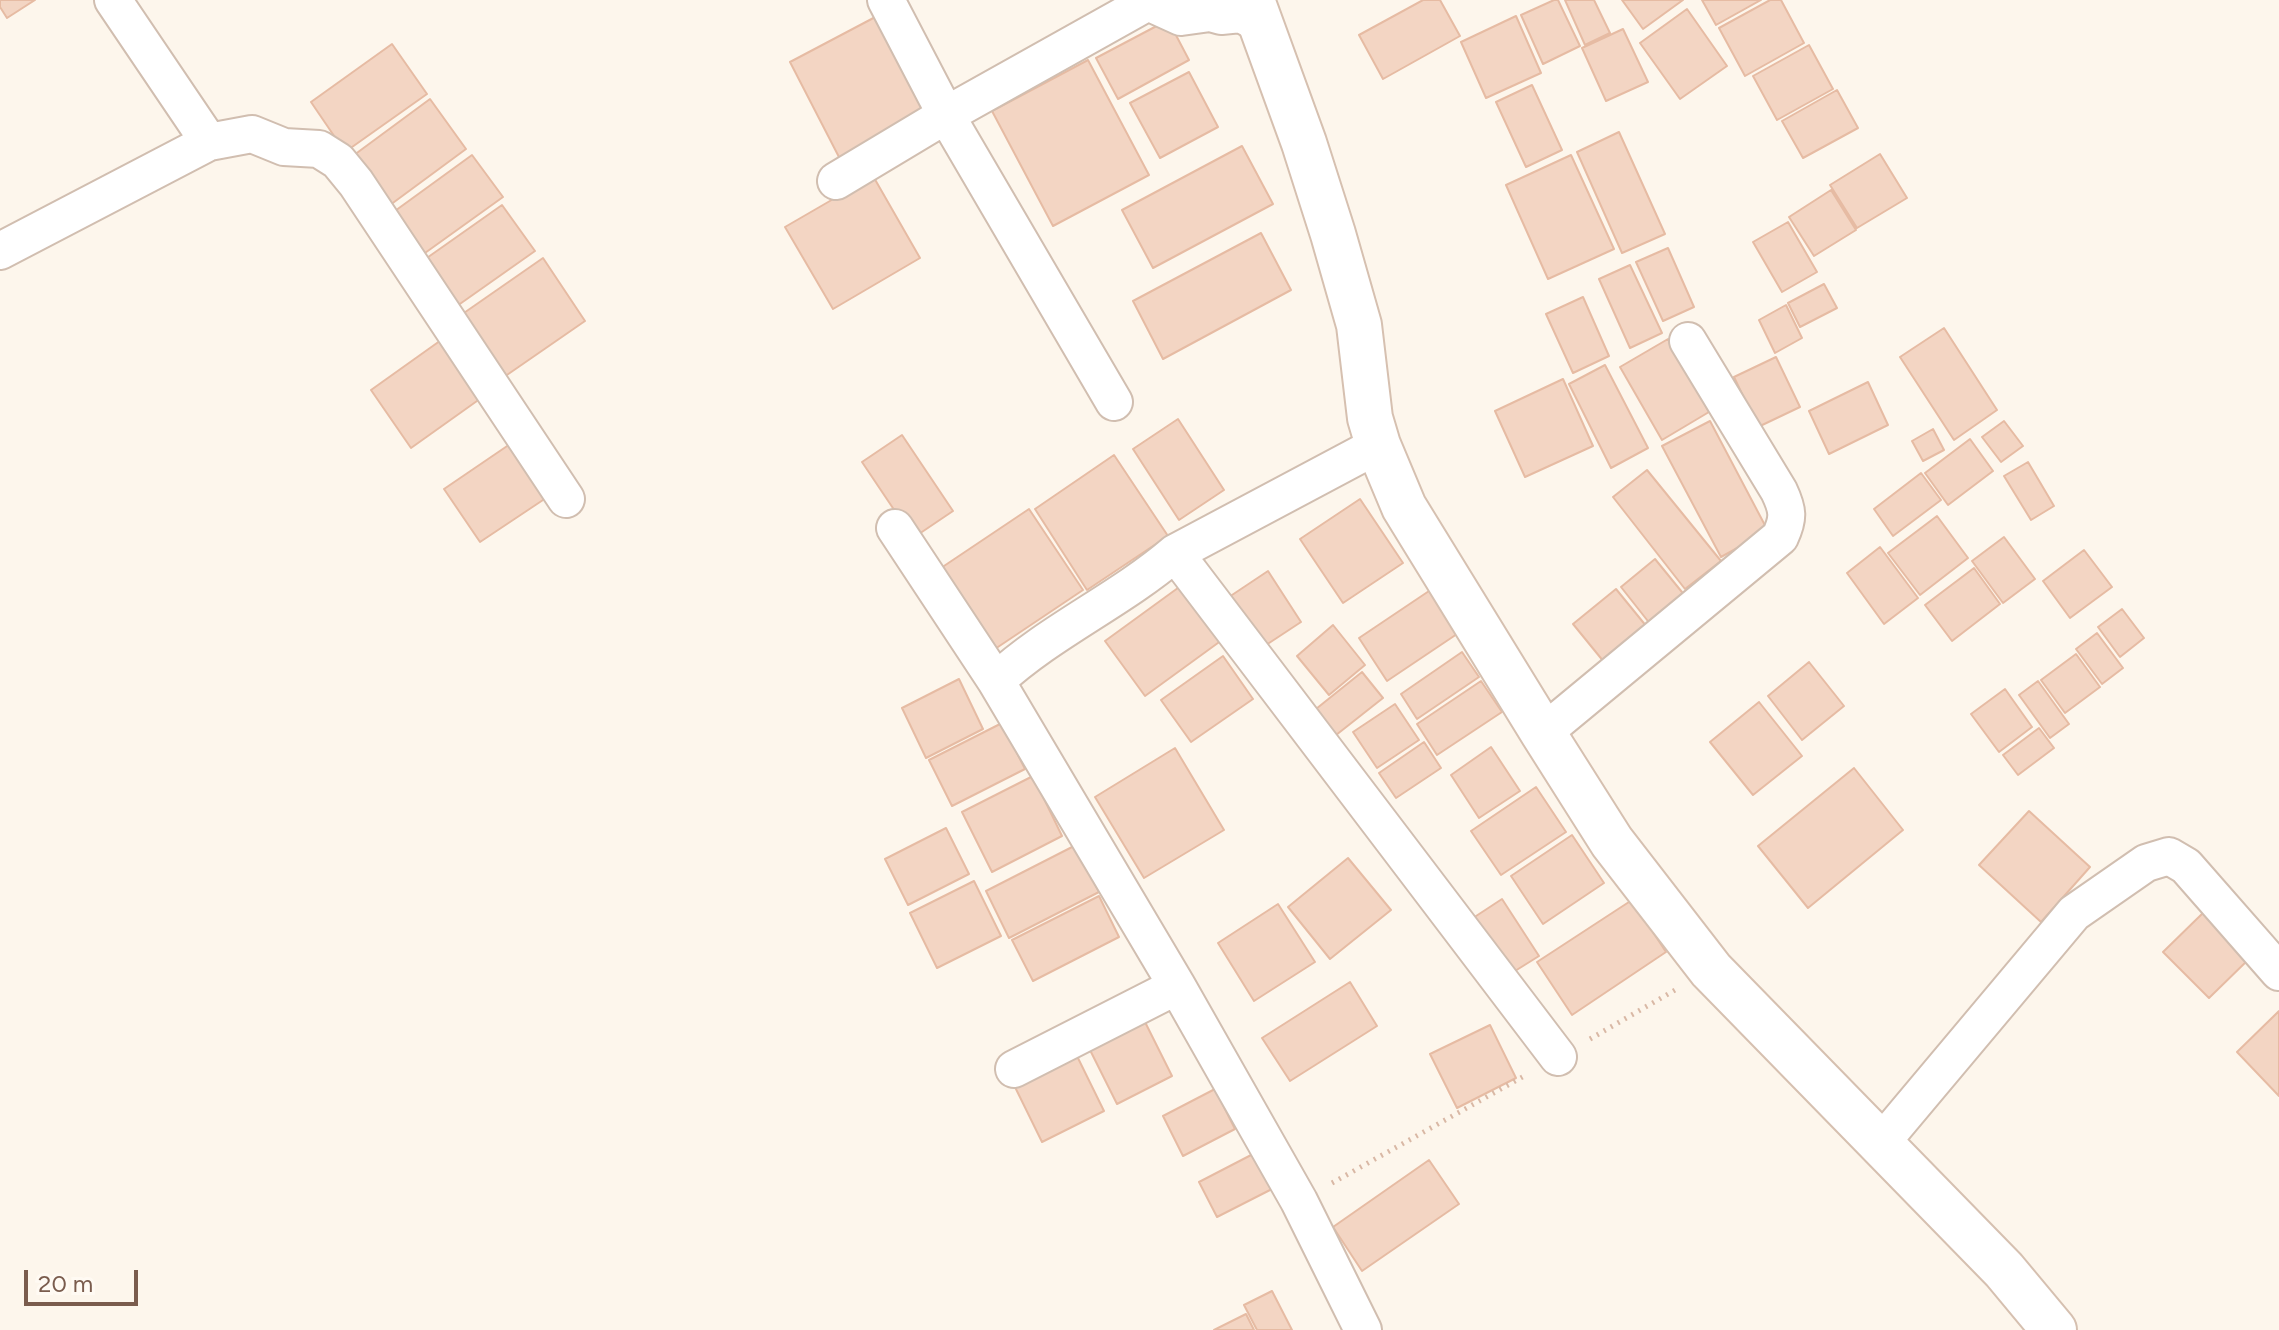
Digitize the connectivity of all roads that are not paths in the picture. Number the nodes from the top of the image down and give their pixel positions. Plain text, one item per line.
1 (113, 0) edge
2 (886, 0) edge
3 (1258, 13) edge
4 (946, 115) junction
5 (209, 142) junction
6 (836, 181) dead end
7 (0, 251) edge
8 (1688, 341) dead end
9 (1114, 402) dead end
10 (1378, 445) junction
11 (566, 499) dead end
12 (895, 528) dead end
13 (1175, 553) junction
14 (996, 681) junction
15 (1543, 733) junction
16 (2279, 972) edge
17 (1177, 986) junction
18 (1558, 1057) road end
19 (1014, 1069) dead end
20 (1881, 1143) junction
21 (1363, 1330) edge
22 (2054, 1330) edge

1 - 5 street
2 - 4 street
3 - 4 street
3 - 10 street
4 - 6 street
4 - 9 street
5 - 7 street
5 - 11 street
8 - 15 street
10 - 13 street
10 - 15 street
12 - 14 street
13 - 14 street
13 - 18 street
14 - 17 street
15 - 20 street
16 - 20 street
17 - 19 street
17 - 21 street
20 - 22 street

